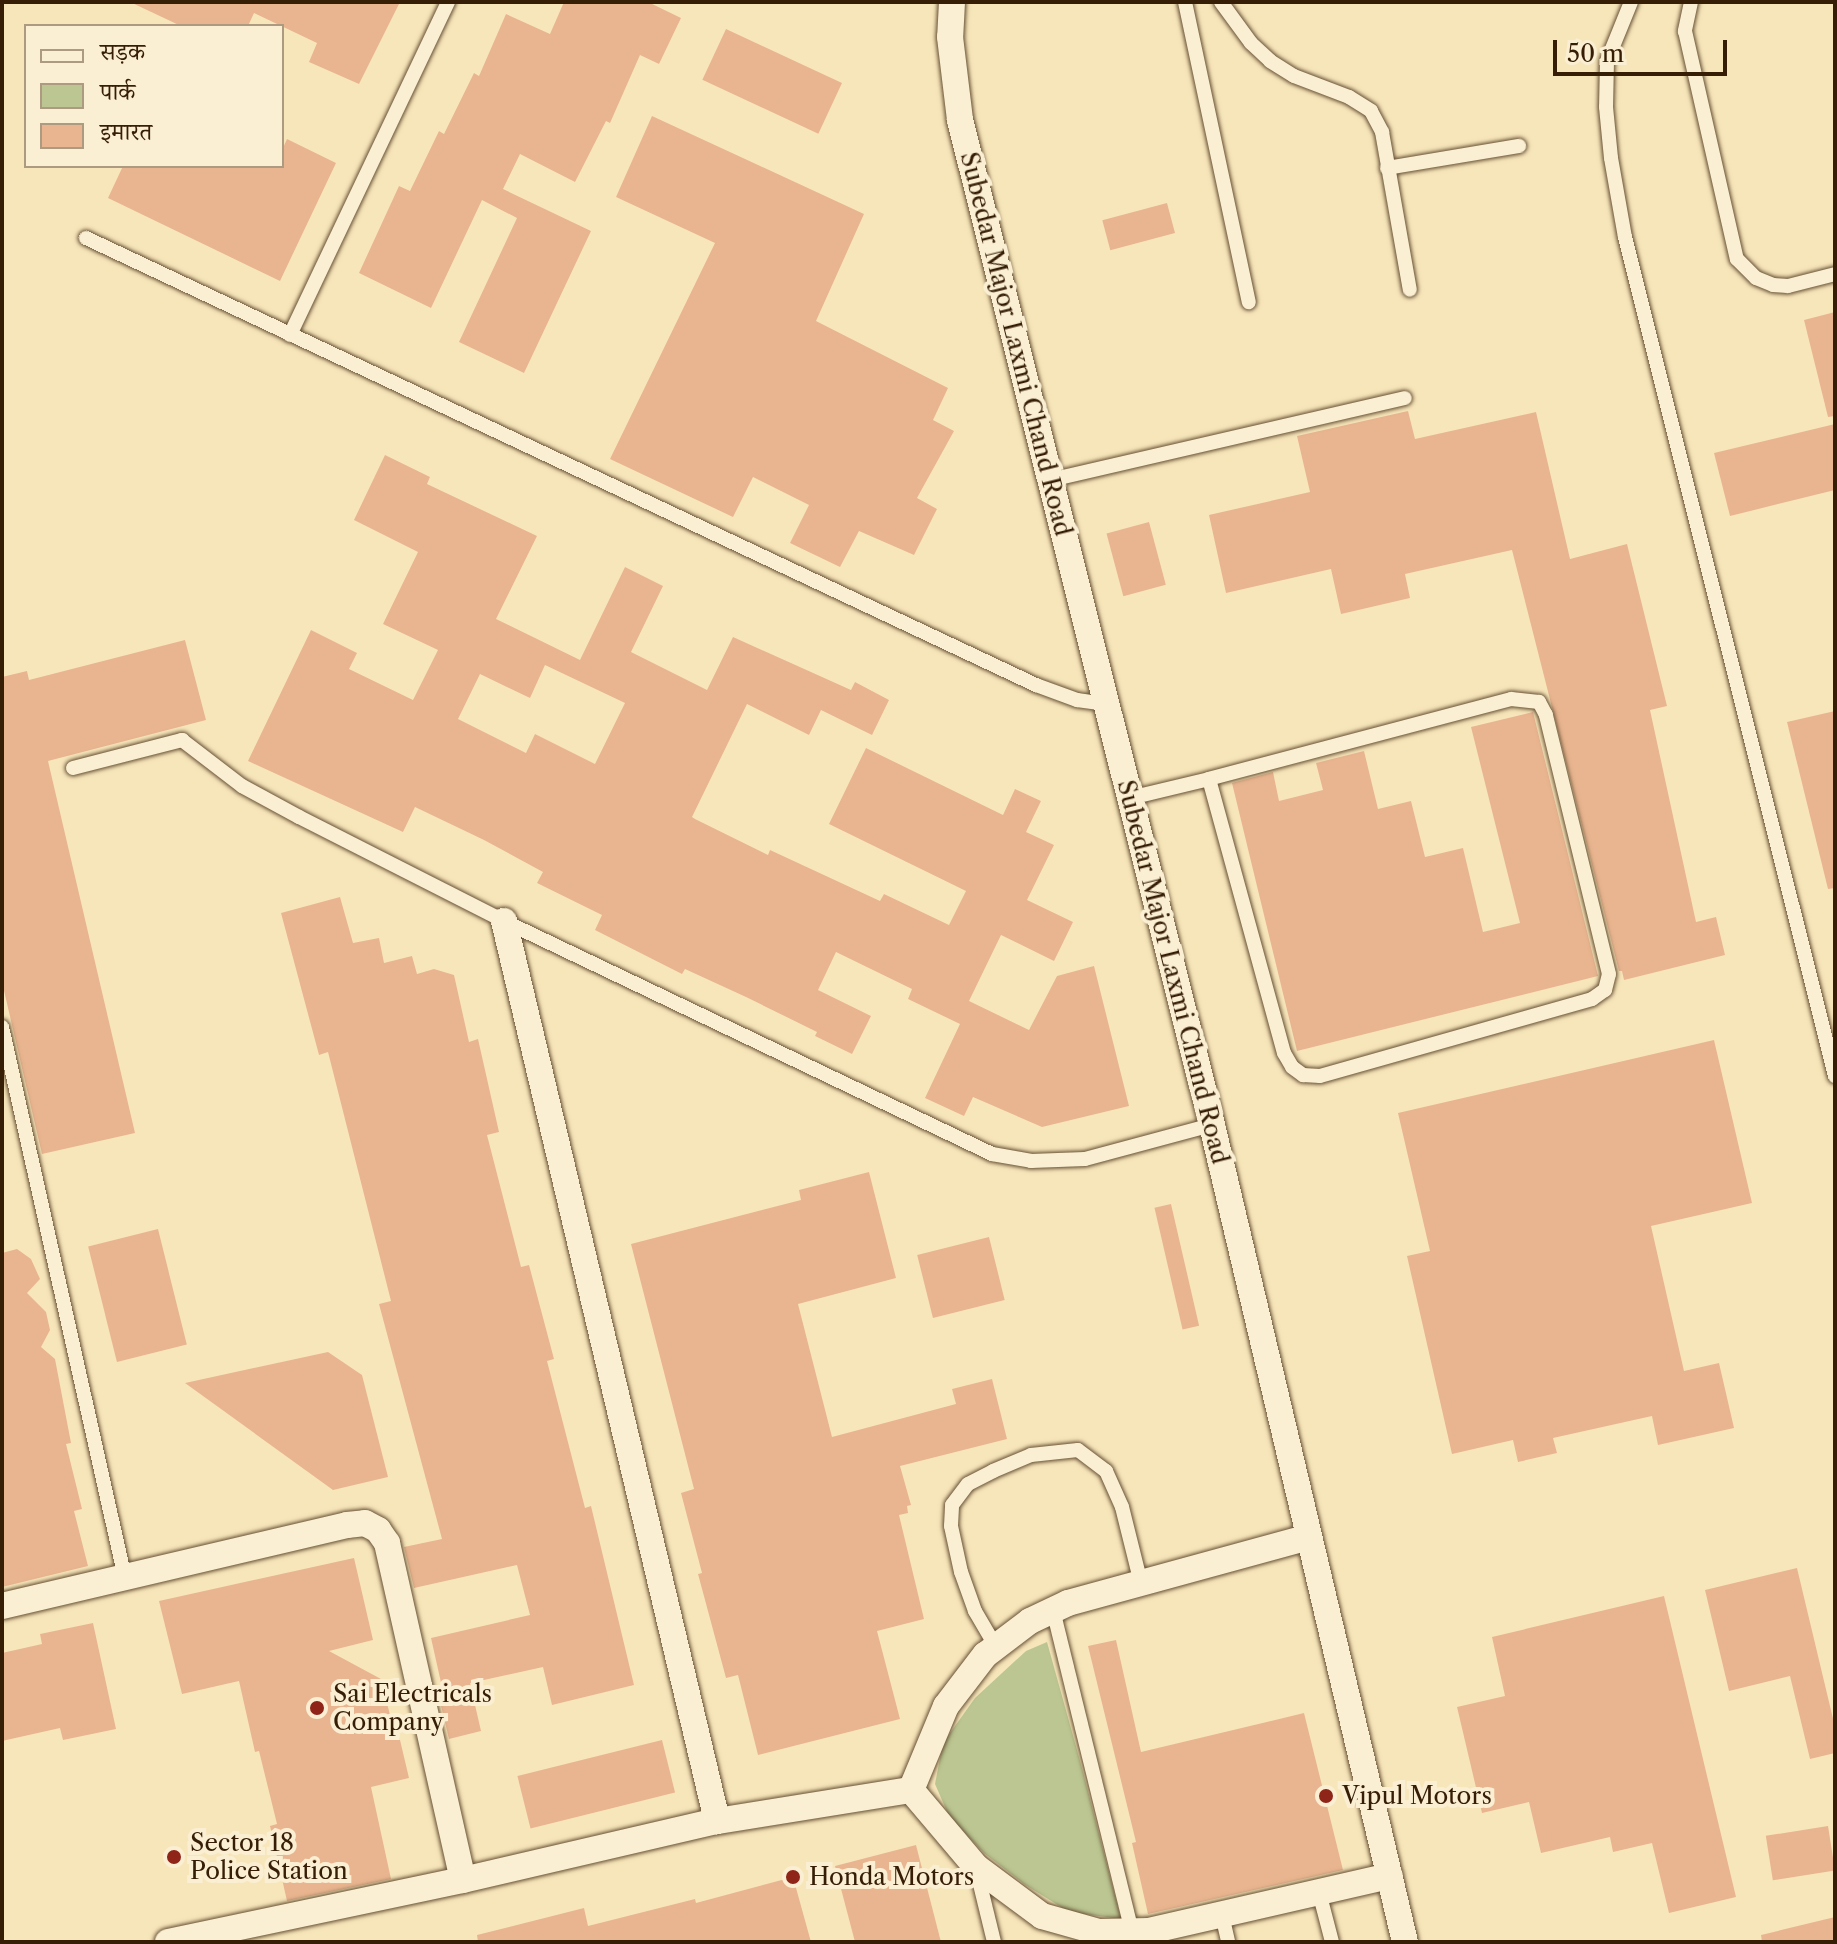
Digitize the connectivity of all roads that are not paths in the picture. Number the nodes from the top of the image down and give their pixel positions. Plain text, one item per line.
1 (448, 2) edge
2 (952, 2) edge
3 (1185, 2) edge
4 (1221, 2) edge
5 (1631, 2) edge
6 (1691, 2) edge
7 (1519, 146) dead end
8 (1387, 168) junction
9 (86, 238) dead end
10 (1835, 274) edge
11 (1410, 290) dead end
12 (1249, 302) dead end
13 (290, 335) junction
14 (1405, 398) dead end
15 (1050, 480) junction
16 (1107, 704) junction
17 (73, 768) dead end
18 (1209, 779) junction
19 (1130, 798) junction
20 (504, 921) junction
21 (2, 1027) edge
22 (1835, 1076) edge
23 (1212, 1125) junction
24 (1309, 1537) junction
25 (125, 1578) junction
26 (1141, 1583) junction
27 (2, 1606) edge
28 (1053, 1610) junction
29 (996, 1647) junction
30 (911, 1790) junction
31 (717, 1821) junction
32 (976, 1867) junction
33 (1390, 1876) junction
34 (463, 1880) junction
35 (1319, 1892) junction
36 (1222, 1915) junction
37 (1132, 1931) junction
38 (168, 1942) edge
39 (994, 1942) edge
40 (1228, 1942) edge
41 (1332, 1942) edge
42 (1405, 1942) edge

1 - 13 lane
2 - 15 street, Subedar Major Laxmi Chand Road
3 - 12 lane
4 - 8 lane
5 - 22 lane
6 - 10 lane
7 - 8 lane
8 - 11 lane
9 - 13 lane
13 - 16 lane
14 - 15 lane
15 - 16 street, Subedar Major Laxmi Chand Road
16 - 19 street, Subedar Major Laxmi Chand Road
17 - 20 lane
18 - 18 lane
18 - 19 lane
19 - 23 street, Subedar Major Laxmi Chand Road
20 - 23 lane
20 - 31 street
21 - 25 lane
23 - 24 street, Subedar Major Laxmi Chand Road
24 - 26 street
24 - 33 street, Subedar Major Laxmi Chand Road
25 - 27 street
25 - 34 street
26 - 28 street
26 - 29 lane
28 - 29 street
28 - 37 lane
29 - 30 street
30 - 31 street
30 - 32 street
31 - 34 street
32 - 37 street
32 - 39 lane
33 - 35 street
33 - 42 street, Subedar Major Laxmi Chand Road
34 - 38 street
35 - 36 street
35 - 41 lane
36 - 37 street
36 - 40 lane

